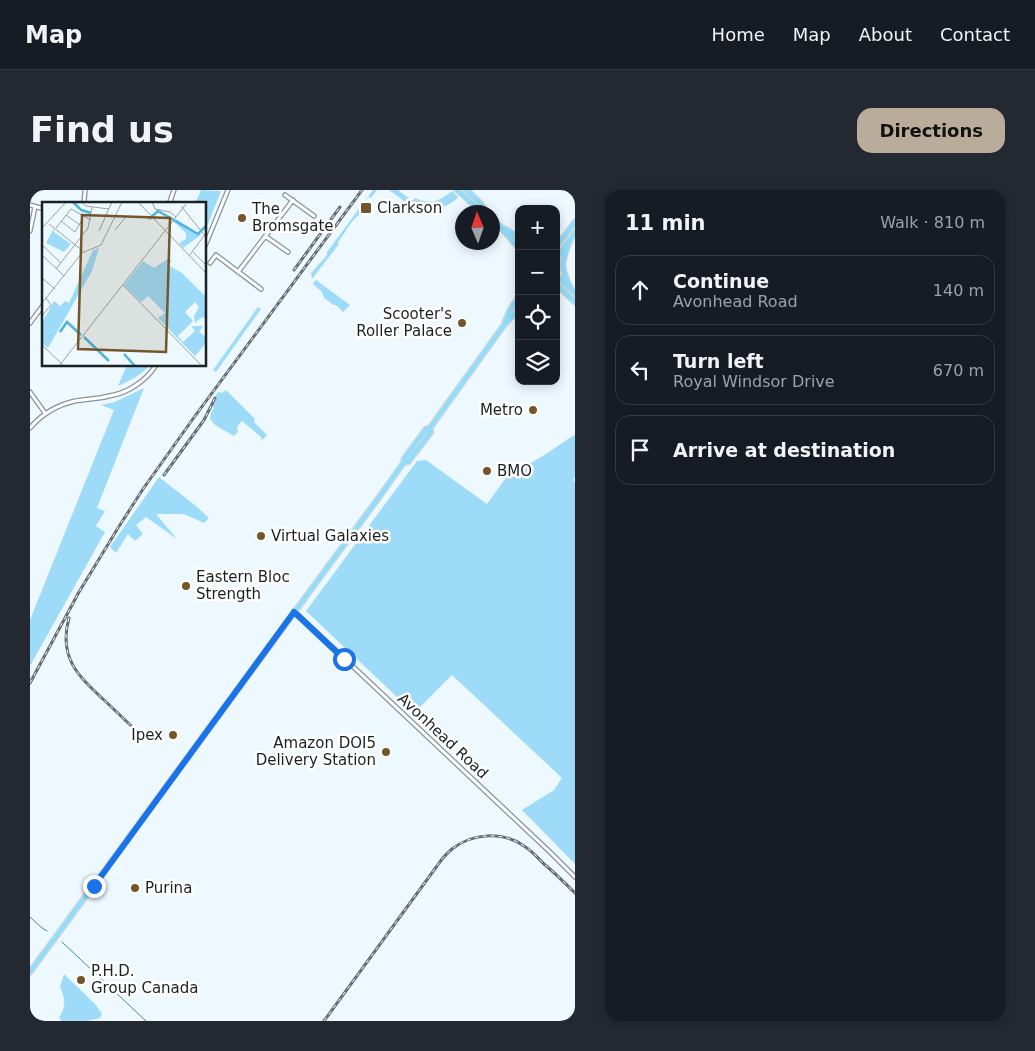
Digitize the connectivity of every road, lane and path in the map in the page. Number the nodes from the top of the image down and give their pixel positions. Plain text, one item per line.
1 (174, 190) edge
2 (228, 190) edge
3 (467, 190) edge
4 (459, 192) edge
5 (285, 195) dead end
6 (293, 200) junction
7 (170, 202) edge
8 (30, 205) edge
9 (474, 205) edge
10 (481, 205) edge
11 (35, 207) junction
12 (42, 209) edge
13 (314, 216) dead end
14 (575, 222) edge
15 (500, 225) edge
16 (263, 227) dead end
17 (504, 229) junction
18 (30, 231) edge
19 (268, 232) junction
20 (575, 233) edge
21 (266, 236) junction
22 (515, 236) edge
23 (570, 240) junction
24 (560, 242) edge
25 (206, 244) edge
26 (515, 244) edge
27 (288, 252) dead end
28 (560, 254) edge
29 (210, 263) dead end
30 (238, 272) junction
31 (560, 279) edge
32 (560, 288) edge
33 (261, 289) dead end
34 (570, 289) junction
35 (560, 290) edge
36 (564, 292) junction
37 (575, 293) edge
38 (515, 302) edge
39 (575, 302) edge
40 (42, 307) edge
41 (515, 313) edge
42 (30, 323) edge
43 (504, 324) junction
44 (155, 366) edge
45 (30, 392) edge
46 (45, 413) junction
47 (30, 428) edge
48 (294, 612) junction
49 (575, 877) edge
50 (30, 972) edge

1 - 7 street
2 - 25 street
3 - 10 main road
4 - 9 main road
5 - 6 street
6 - 13 street
6 - 19 street
8 - 11 street
11 - 12 street
11 - 18 street
14 - 24 main road
15 - 17 main road
16 - 19 street
17 - 22 main road
17 - 26 main road
19 - 21 street
20 - 23 main road
21 - 27 street
21 - 30 street
23 - 28 main road
23 - 34 main road
29 - 30 street
30 - 33 street
31 - 34 main road
32 - 36 main road
34 - 37 main road
35 - 36 main road
36 - 39 main road
38 - 43 main road
40 - 42 street
41 - 43 main road
43 - 48 main road
44 - 46 street
45 - 46 street
46 - 47 street
48 - 49 street, Avonhead Road
48 - 50 main road

